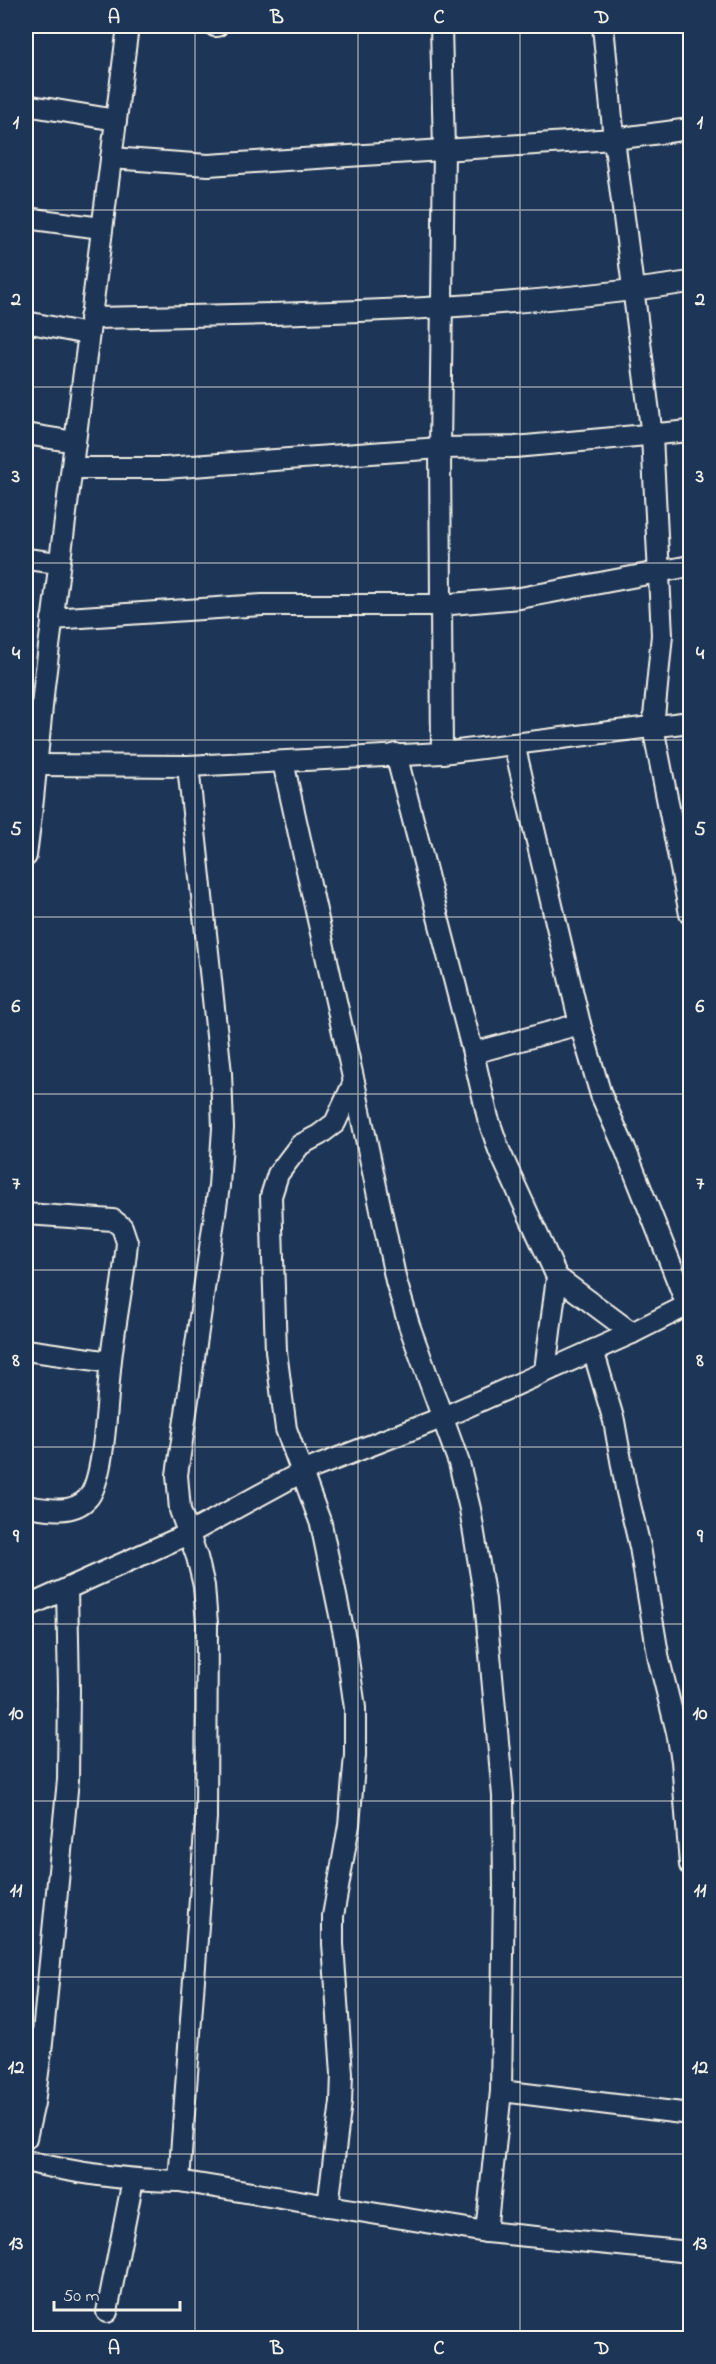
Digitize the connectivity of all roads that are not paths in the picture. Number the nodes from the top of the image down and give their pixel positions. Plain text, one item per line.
1 (128, 26) edge
2 (441, 26) edge
3 (603, 26) edge
4 (26, 105) edge
5 (116, 120) junction
6 (690, 129) edge
7 (614, 139) junction
8 (444, 150) junction
9 (111, 158) junction
10 (26, 218) edge
11 (101, 228) junction
12 (690, 282) edge
13 (633, 291) junction
14 (441, 307) junction
15 (26, 322) edge
16 (88, 326) junction
17 (690, 431) edge
18 (26, 434) edge
19 (651, 436) junction
20 (75, 442) junction
21 (440, 448) junction
22 (73, 468) junction
23 (26, 559) edge
24 (59, 563) junction
25 (690, 567) edge
26 (658, 572) junction
27 (441, 605) junction
28 (52, 619) junction
29 (34, 686) edge
30 (690, 722) edge
31 (653, 727) junction
32 (514, 744) junction
33 (442, 753) junction
34 (396, 754) junction
35 (283, 762) junction
36 (36, 765) junction
37 (188, 766) junction
38 (29, 799) edge
39 (26, 856) edge
40 (690, 914) edge
41 (580, 1024) junction
42 (473, 1053) junction
43 (354, 1082) junction
44 (26, 1214) edge
45 (557, 1277) junction
46 (688, 1304) edge
47 (632, 1333) junction
48 (26, 1350) edge
49 (593, 1350) junction
50 (110, 1362) junction
51 (545, 1370) junction
52 (444, 1417) junction
53 (302, 1472) junction
54 (26, 1506) edge
55 (188, 1534) junction
56 (67, 1589) junction
57 (26, 1607) edge
58 (690, 1865) edge
59 (501, 2091) junction
60 (690, 2114) edge
61 (26, 2138) edge
62 (26, 2161) edge
63 (133, 2180) junction
64 (179, 2181) junction
65 (328, 2206) junction
66 (486, 2232) junction
67 (690, 2252) edge
68 (107, 2312) dead end

1 - 5 street
2 - 8 street
3 - 7 street
4 - 5 street
5 - 9 street
6 - 7 street
7 - 8 street
7 - 13 street
8 - 9 street
8 - 14 street
9 - 11 street
10 - 11 street
11 - 16 street
12 - 13 street
13 - 14 street
13 - 19 street
14 - 16 street
14 - 21 street
15 - 16 street
16 - 20 street
17 - 19 street
18 - 20 street
19 - 21 street
19 - 26 street
20 - 22 street
21 - 22 street
21 - 27 street
22 - 24 street
23 - 24 street
24 - 28 street
25 - 26 street
26 - 27 street
26 - 31 street
27 - 28 street
27 - 33 street
28 - 29 street
29 - 36 street
30 - 31 street
31 - 32 street
31 - 40 street
32 - 33 street
32 - 41 street
33 - 34 street
34 - 35 street
34 - 42 street
35 - 37 street
35 - 43 street
36 - 37 street
36 - 38 street
37 - 55 street
38 - 39 street
41 - 42 street
41 - 46 street
42 - 45 street
43 - 52 street
43 - 53 street
44 - 50 street
45 - 47 street
45 - 51 street
46 - 47 street
47 - 49 street
48 - 50 street
49 - 51 street
49 - 58 street
50 - 54 street
51 - 52 street
52 - 53 street
52 - 59 street
53 - 55 street
53 - 65 street
55 - 56 street
55 - 64 street
56 - 57 street
56 - 61 street
59 - 60 street
59 - 66 street
62 - 63 street
63 - 64 street
63 - 68 street
64 - 65 street
65 - 66 street
66 - 67 street

